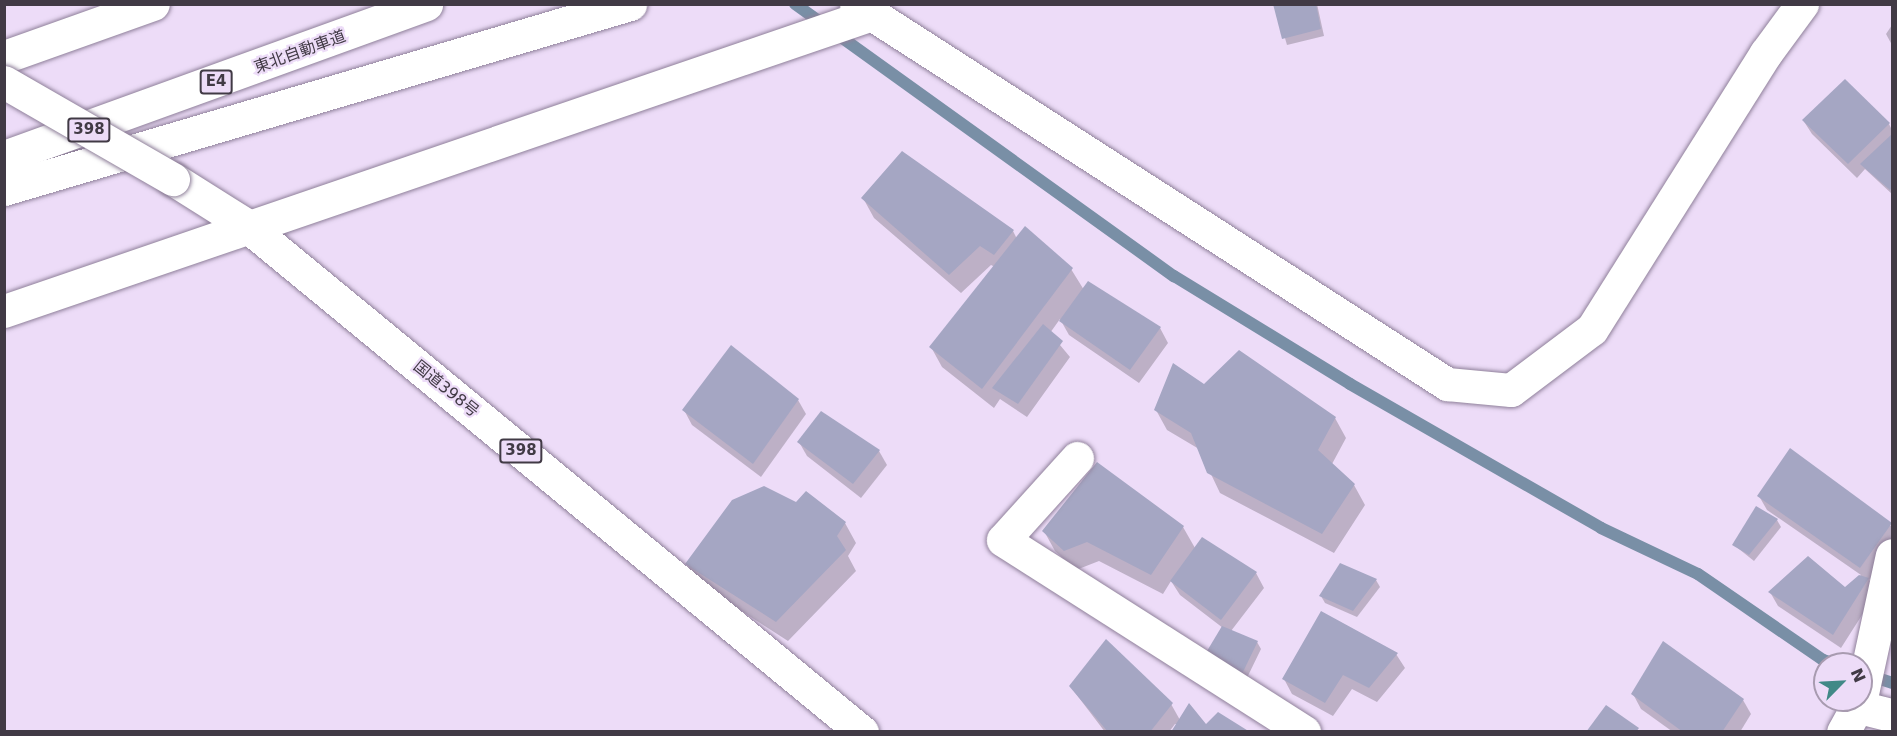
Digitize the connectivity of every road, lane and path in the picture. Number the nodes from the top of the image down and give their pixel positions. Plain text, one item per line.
1 (153, 4) edge
2 (426, 4) edge
3 (630, 4) edge
4 (1802, 4) edge
5 (864, 9) edge
6 (4, 57) edge
7 (4, 82) edge
8 (4, 157) edge
9 (4, 189) edge
10 (246, 225) junction
11 (4, 310) edge
12 (1077, 458) dead end
13 (1893, 555) edge
14 (1871, 652) edge
15 (1873, 711) edge
16 (1893, 715) edge
17 (862, 732) edge
18 (1304, 732) edge

1 - 6 main road
2 - 8 main road, 東北自動車道 / E4
3 - 9 main road
4 - 5 main road
5 - 10 main road
7 - 10 main road, 国道398号 / 398, bridge
10 - 11 main road
10 - 17 main road, 国道398号 / 398
12 - 18 main road
13 - 14 main road
15 - 16 main road

